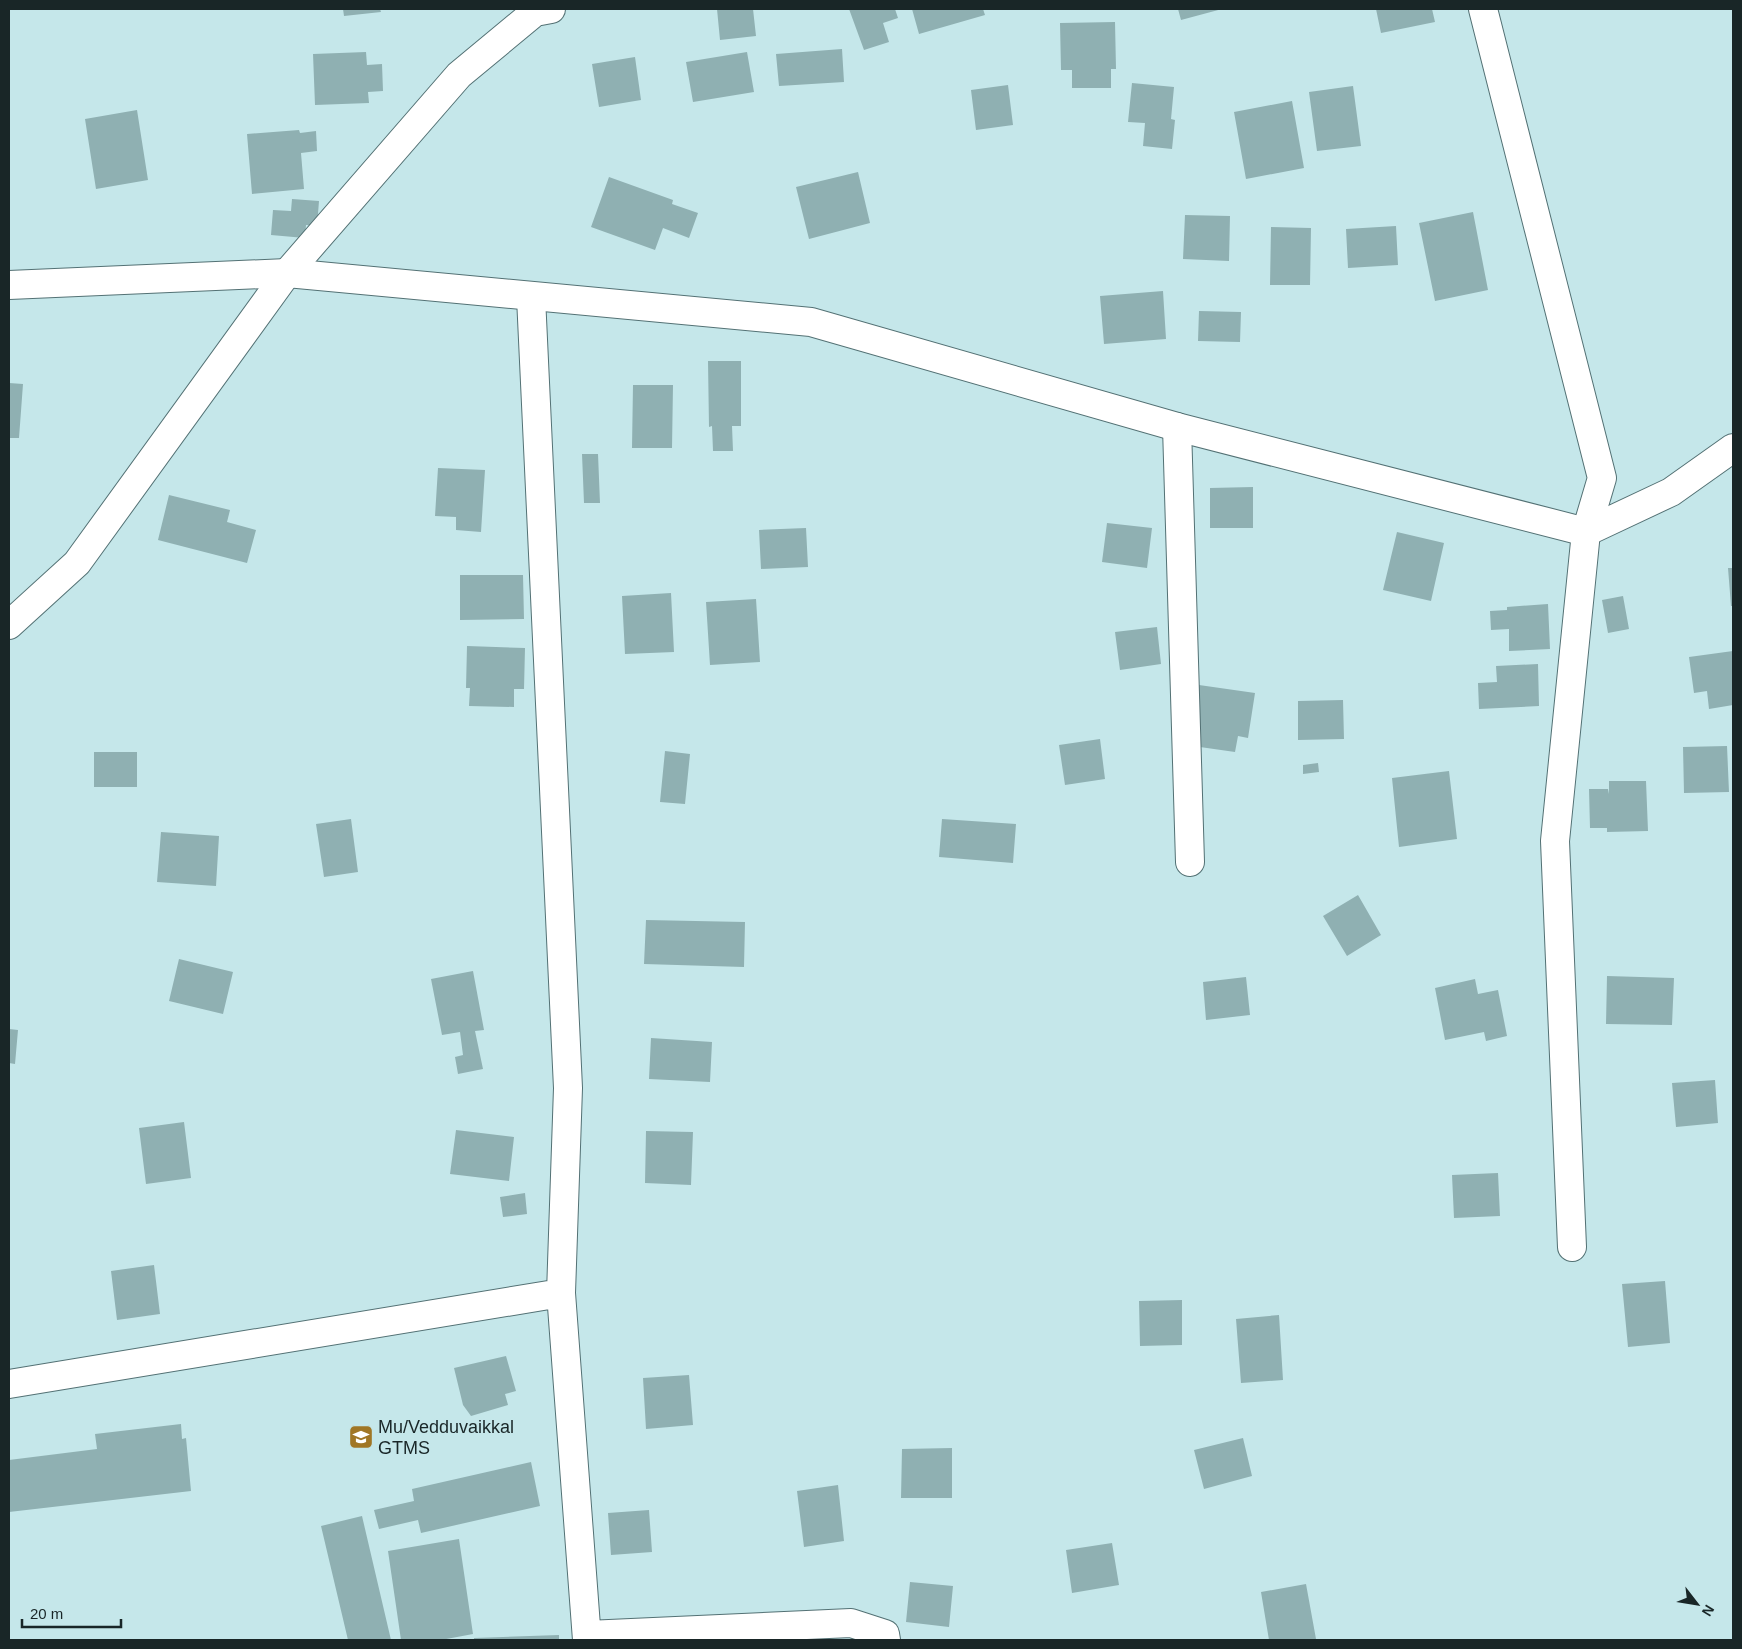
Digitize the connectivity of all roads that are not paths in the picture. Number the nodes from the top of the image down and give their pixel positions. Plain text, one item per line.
1 (550, 9) edge
2 (1483, 9) edge
3 (287, 273) junction
4 (9, 286) edge
5 (530, 297) junction
6 (1176, 428) junction
7 (1733, 448) edge
8 (1586, 532) junction
9 (9, 625) edge
10 (1190, 862) dead end
11 (1572, 1247) dead end
12 (561, 1293) junction
13 (9, 1384) edge
14 (587, 1638) edge
15 (886, 1640) edge

1 - 3 street
2 - 8 street
3 - 4 street
3 - 5 street
3 - 9 street
5 - 6 street
5 - 12 street
6 - 8 street
6 - 10 street
7 - 8 street
8 - 11 street
12 - 13 street
12 - 14 street
14 - 15 street

